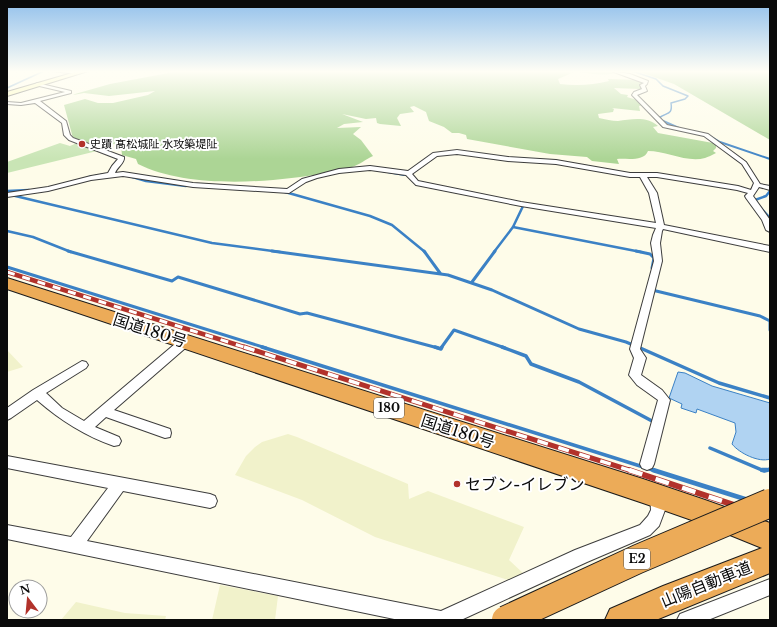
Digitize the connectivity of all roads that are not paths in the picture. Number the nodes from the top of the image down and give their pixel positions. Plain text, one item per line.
1 (640, 100) edge
2 (36, 101) joint
3 (7, 103) edge
4 (408, 174) junction
5 (111, 175) junction
6 (642, 175) junction
7 (757, 185) junction
8 (770, 188) edge
9 (751, 192) junction
10 (10, 194) edge
11 (661, 227) junction
12 (770, 230) edge
13 (770, 249) edge
14 (7, 283) edge
15 (186, 341) junction
16 (82, 365) dead end
17 (37, 393) junction
18 (104, 411) junction
19 (7, 415) edge
20 (85, 428) junction
21 (165, 433) dead end
22 (114, 441) dead end
23 (7, 462) edge
24 (647, 464) dead end
25 (119, 484) junction
26 (657, 496) junction
27 (210, 501) dead end
28 (770, 503) edge
29 (7, 532) edge
30 (770, 537) edge
31 (74, 546) junction
32 (770, 559) edge
33 (770, 587) edge
34 (441, 620) edge
35 (506, 620) edge
36 (621, 620) edge
37 (686, 620) edge

1 - 7 street
2 - 3 street
2 - 5 street
4 - 5 street
4 - 6 street
4 - 11 street
5 - 10 street
6 - 9 street
6 - 11 street
7 - 8 street
7 - 9 street
9 - 12 street
11 - 13 street
11 - 24 street
14 - 15 highway, 国道180号 / 180
15 - 18 street
15 - 26 highway, 国道180号 / 180
16 - 17 street
17 - 19 street
17 - 20 street
18 - 20 street
18 - 21 street
20 - 22 street
23 - 25 street
25 - 27 street
25 - 31 street
26 - 30 highway, 国道180号 / 180
26 - 34 street
28 - 35 highway, E2, bridge
29 - 31 street
31 - 34 street
32 - 36 highway, 山陽自動車道
33 - 37 street

